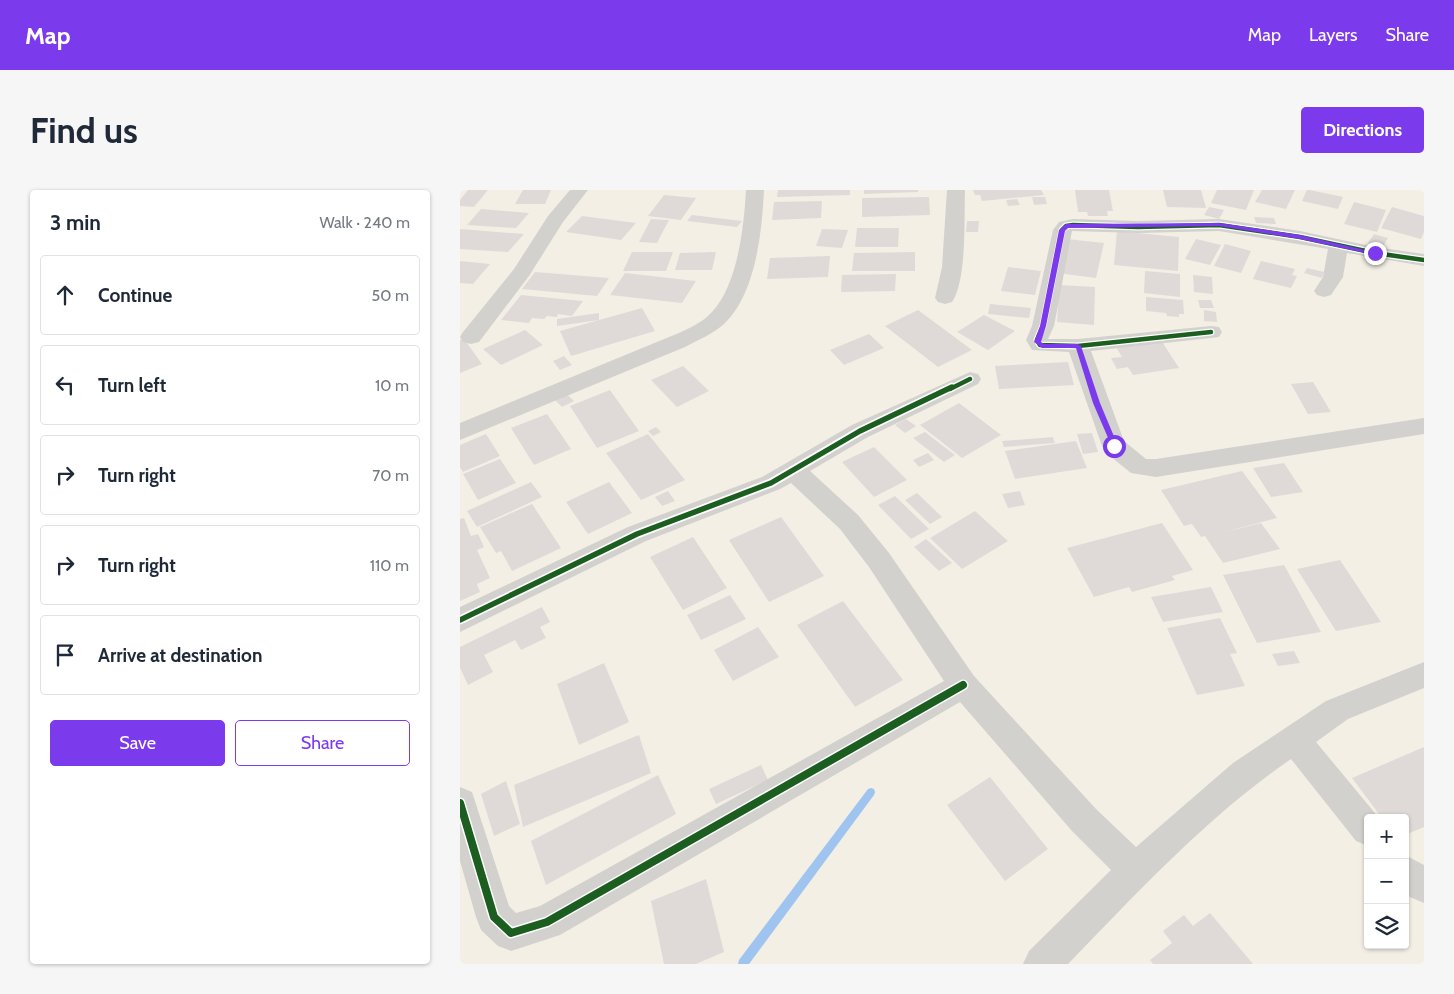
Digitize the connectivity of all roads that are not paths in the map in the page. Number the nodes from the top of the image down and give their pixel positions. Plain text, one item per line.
1 (579, 190) edge
2 (755, 190) edge
3 (956, 190) edge
4 (1338, 246) junction
5 (1424, 260) edge
6 (1324, 291) dead end
7 (945, 298) dead end
8 (1210, 332) dead end
9 (471, 337) dead end
10 (1078, 346) junction
11 (970, 379) dead end
12 (1424, 426) edge
13 (460, 432) edge
14 (794, 471) junction
15 (460, 620) edge
16 (1424, 675) edge
17 (962, 685) junction
18 (1294, 739) junction
19 (460, 803) edge
20 (1364, 825) edge
21 (1136, 870) junction
22 (1409, 875) edge
23 (1424, 884) edge
24 (1042, 964) edge

1 - 9 street
2 - 13 street
3 - 7 street
4 - 5 street
4 - 6 street
4 - 10 street
8 - 10 street
10 - 12 street
11 - 14 street
14 - 15 street
14 - 17 street
16 - 18 street
17 - 19 street
17 - 21 street
18 - 20 street
18 - 21 street
21 - 24 street
22 - 23 street

